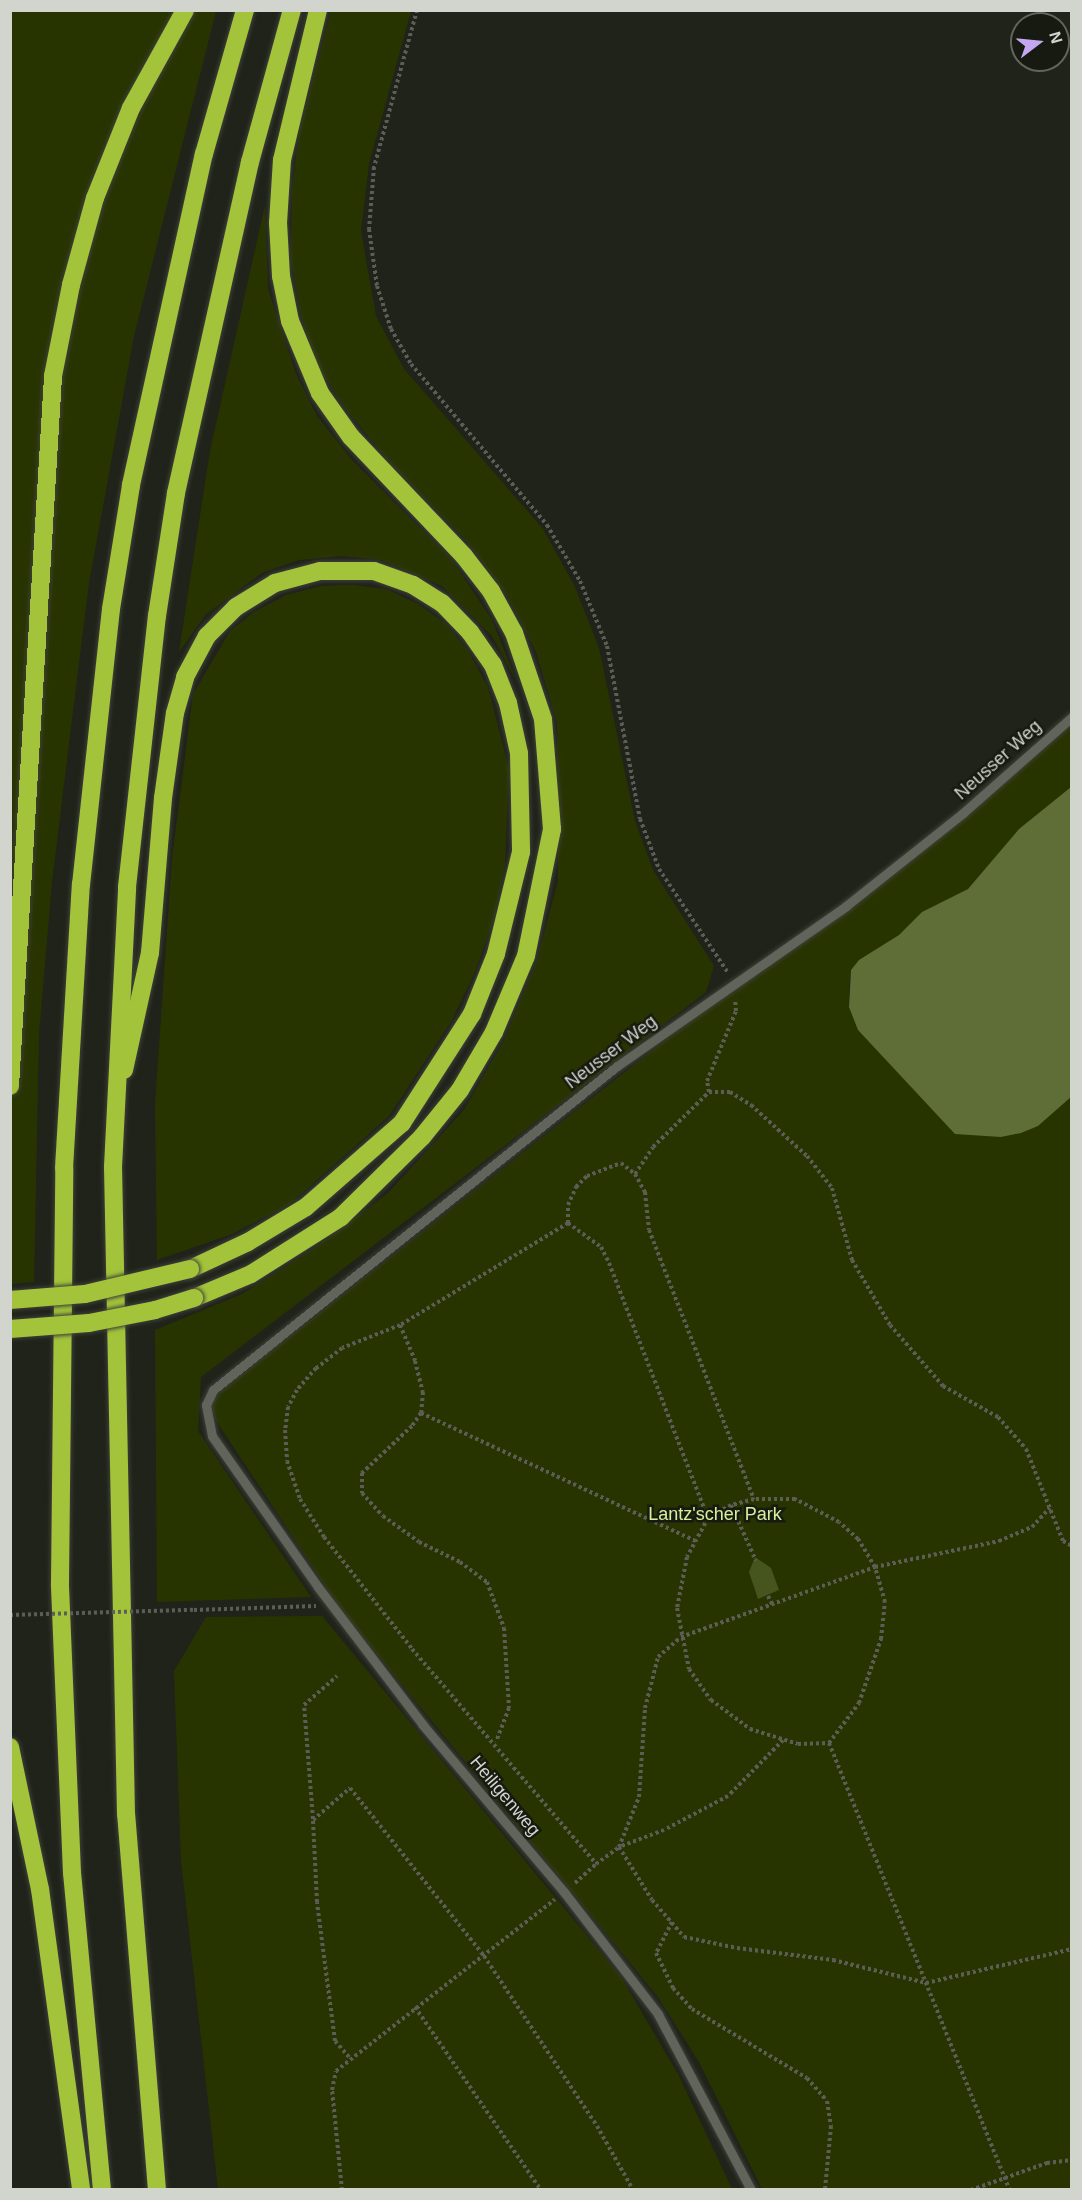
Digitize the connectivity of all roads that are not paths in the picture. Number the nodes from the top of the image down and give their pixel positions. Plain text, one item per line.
1 (185, 10) edge
2 (244, 10) edge
3 (292, 10) edge
4 (318, 10) edge
5 (1071, 717) edge
6 (10, 1086) edge
7 (114, 1110) junction
8 (10, 1300) edge
9 (10, 1329) edge
10 (213, 1436) joint
11 (423, 1725) junction
12 (414, 1732) dead end
13 (10, 1748) edge
14 (81, 2190) edge
15 (102, 2190) edge
16 (157, 2190) edge
17 (752, 2190) edge

1 - 6 highway
2 - 15 highway
3 - 7 highway
4 - 9 highway, bridge
5 - 10 lane, Neusser Weg
7 - 8 highway, bridge
7 - 16 highway
10 - 11 lane, Heiligenweg
11 - 12 lane
11 - 17 lane, Heiligenweg
13 - 14 highway

